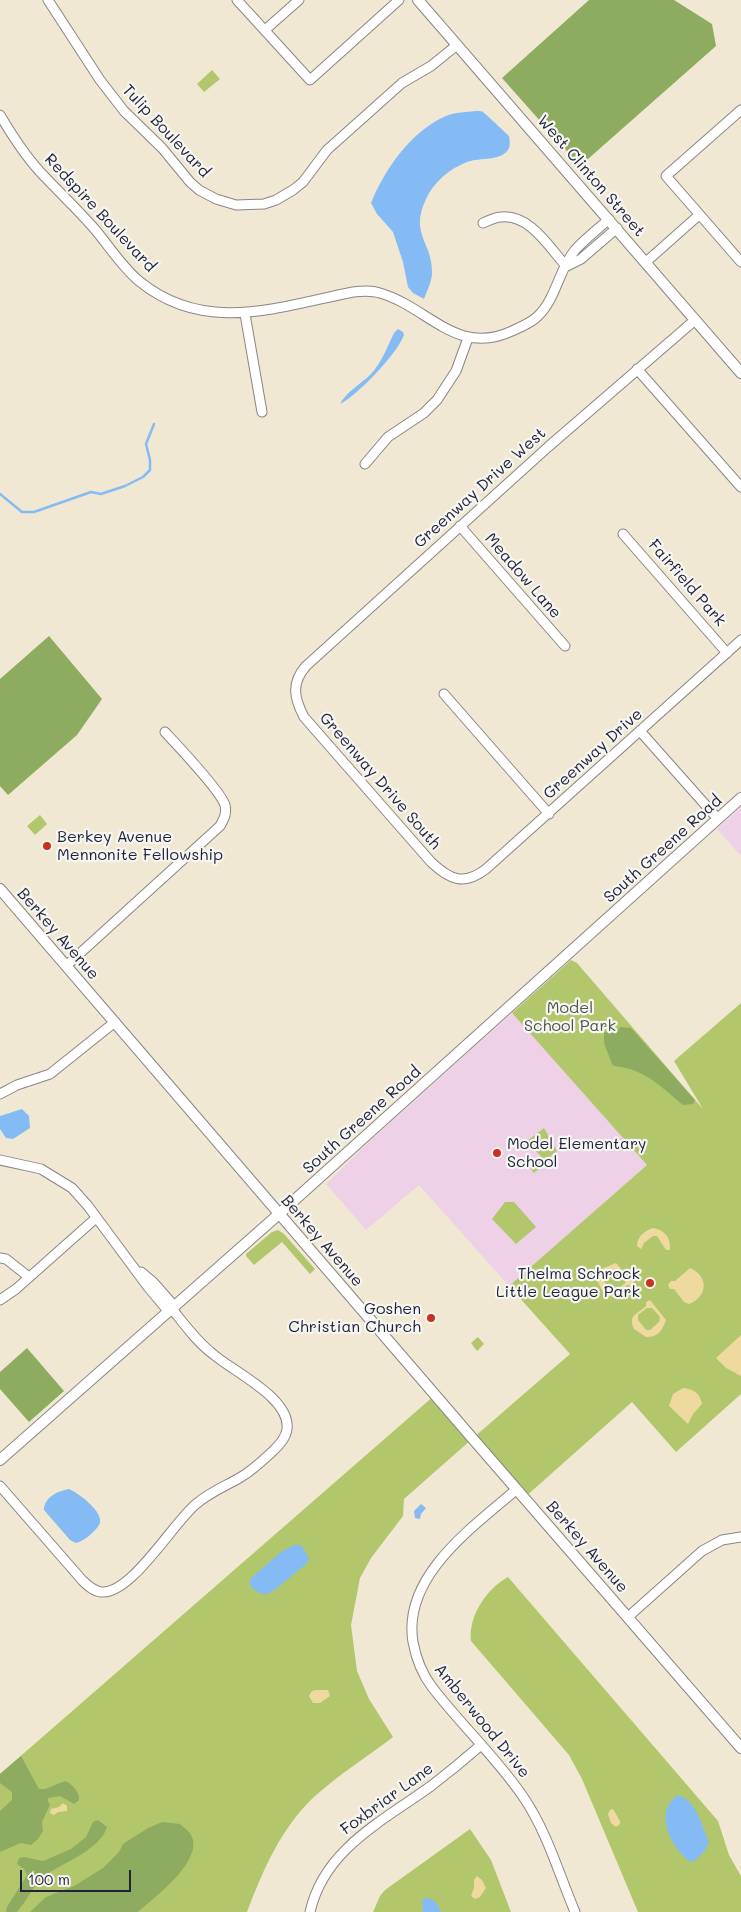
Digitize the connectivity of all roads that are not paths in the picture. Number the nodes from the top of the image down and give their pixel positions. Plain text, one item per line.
1 (48, 0) edge
2 (237, 0) edge
3 (299, 0) edge
4 (399, 0) edge
5 (418, 0) edge
6 (265, 30) junction
7 (457, 45) junction
8 (741, 110) edge
9 (0, 115) edge
10 (699, 215) junction
11 (609, 220) junction
12 (482, 223) dead end
13 (616, 228) junction
14 (740, 260) edge
15 (646, 262) junction
16 (566, 266) junction
17 (245, 314) junction
18 (695, 320) junction
19 (468, 338) junction
20 (637, 369) junction
21 (741, 373) edge
22 (262, 412) dead end
23 (365, 464) dead end
24 (741, 487) edge
25 (460, 526) junction
26 (623, 534) dead end
27 (741, 640) edge
28 (565, 646) dead end
29 (727, 653) junction
30 (295, 687) joint
31 (444, 694) dead end
32 (640, 731) junction
33 (165, 732) dead end
34 (741, 798) edge
35 (549, 814) junction
36 (718, 819) junction
37 (460, 880) joint
38 (0, 889) edge
39 (66, 966) junction
40 (115, 1022) junction
41 (0, 1094) edge
42 (0, 1160) edge
43 (279, 1214) junction
44 (96, 1218) junction
45 (0, 1258) edge
46 (30, 1277) junction
47 (1, 1298) edge
48 (172, 1309) junction
49 (0, 1460) edge
50 (0, 1486) edge
51 (517, 1489) junction
52 (741, 1537) edge
53 (628, 1617) junction
54 (481, 1745) junction
55 (741, 1748) edge
56 (310, 1912) edge
57 (574, 1912) edge

1 - 7 street, Tulip Boulevard
2 - 6 street
3 - 6 street
4 - 6 street
5 - 7 street, West Clinton Street
7 - 11 street, West Clinton Street
8 - 10 street
9 - 17 street, Redspire Boulevard
10 - 14 street
10 - 15 street
11 - 13 street, West Clinton Street
11 - 16 street, Redspire Boulevard
12 - 16 street
13 - 15 street, West Clinton Street
13 - 16 street
15 - 18 street, West Clinton Street
16 - 19 street, Redspire Boulevard
17 - 19 street, Redspire Boulevard
17 - 22 street
18 - 20 street, Greenway Drive West
18 - 21 street, West Clinton Street
19 - 23 street
20 - 24 street
20 - 25 street, Greenway Drive West
25 - 28 street, Meadow Lane
25 - 30 street, Greenway Drive West
26 - 29 street, Fairfield Park
27 - 29 street, Greenway Drive
29 - 32 street, Greenway Drive
30 - 37 street, Greenway Drive South
31 - 35 street
32 - 35 street, Greenway Drive
32 - 36 street
33 - 39 street
34 - 36 street, South Greene Road
35 - 37 street, Greenway Drive
36 - 43 street, South Greene Road
38 - 39 street, Berkey Avenue
39 - 40 street, Berkey Avenue
40 - 41 street
40 - 43 street, Berkey Avenue
42 - 44 street
43 - 48 street, South Greene Road
43 - 51 street, Berkey Avenue
44 - 46 street
44 - 48 street
45 - 46 street
46 - 47 street
48 - 49 street, South Greene Road
48 - 50 street
51 - 53 street, Berkey Avenue
51 - 54 street, Amberwood Drive
52 - 53 street
53 - 55 street, Berkey Avenue
54 - 56 street, Foxbriar Lane
54 - 57 street, Amberwood Drive

